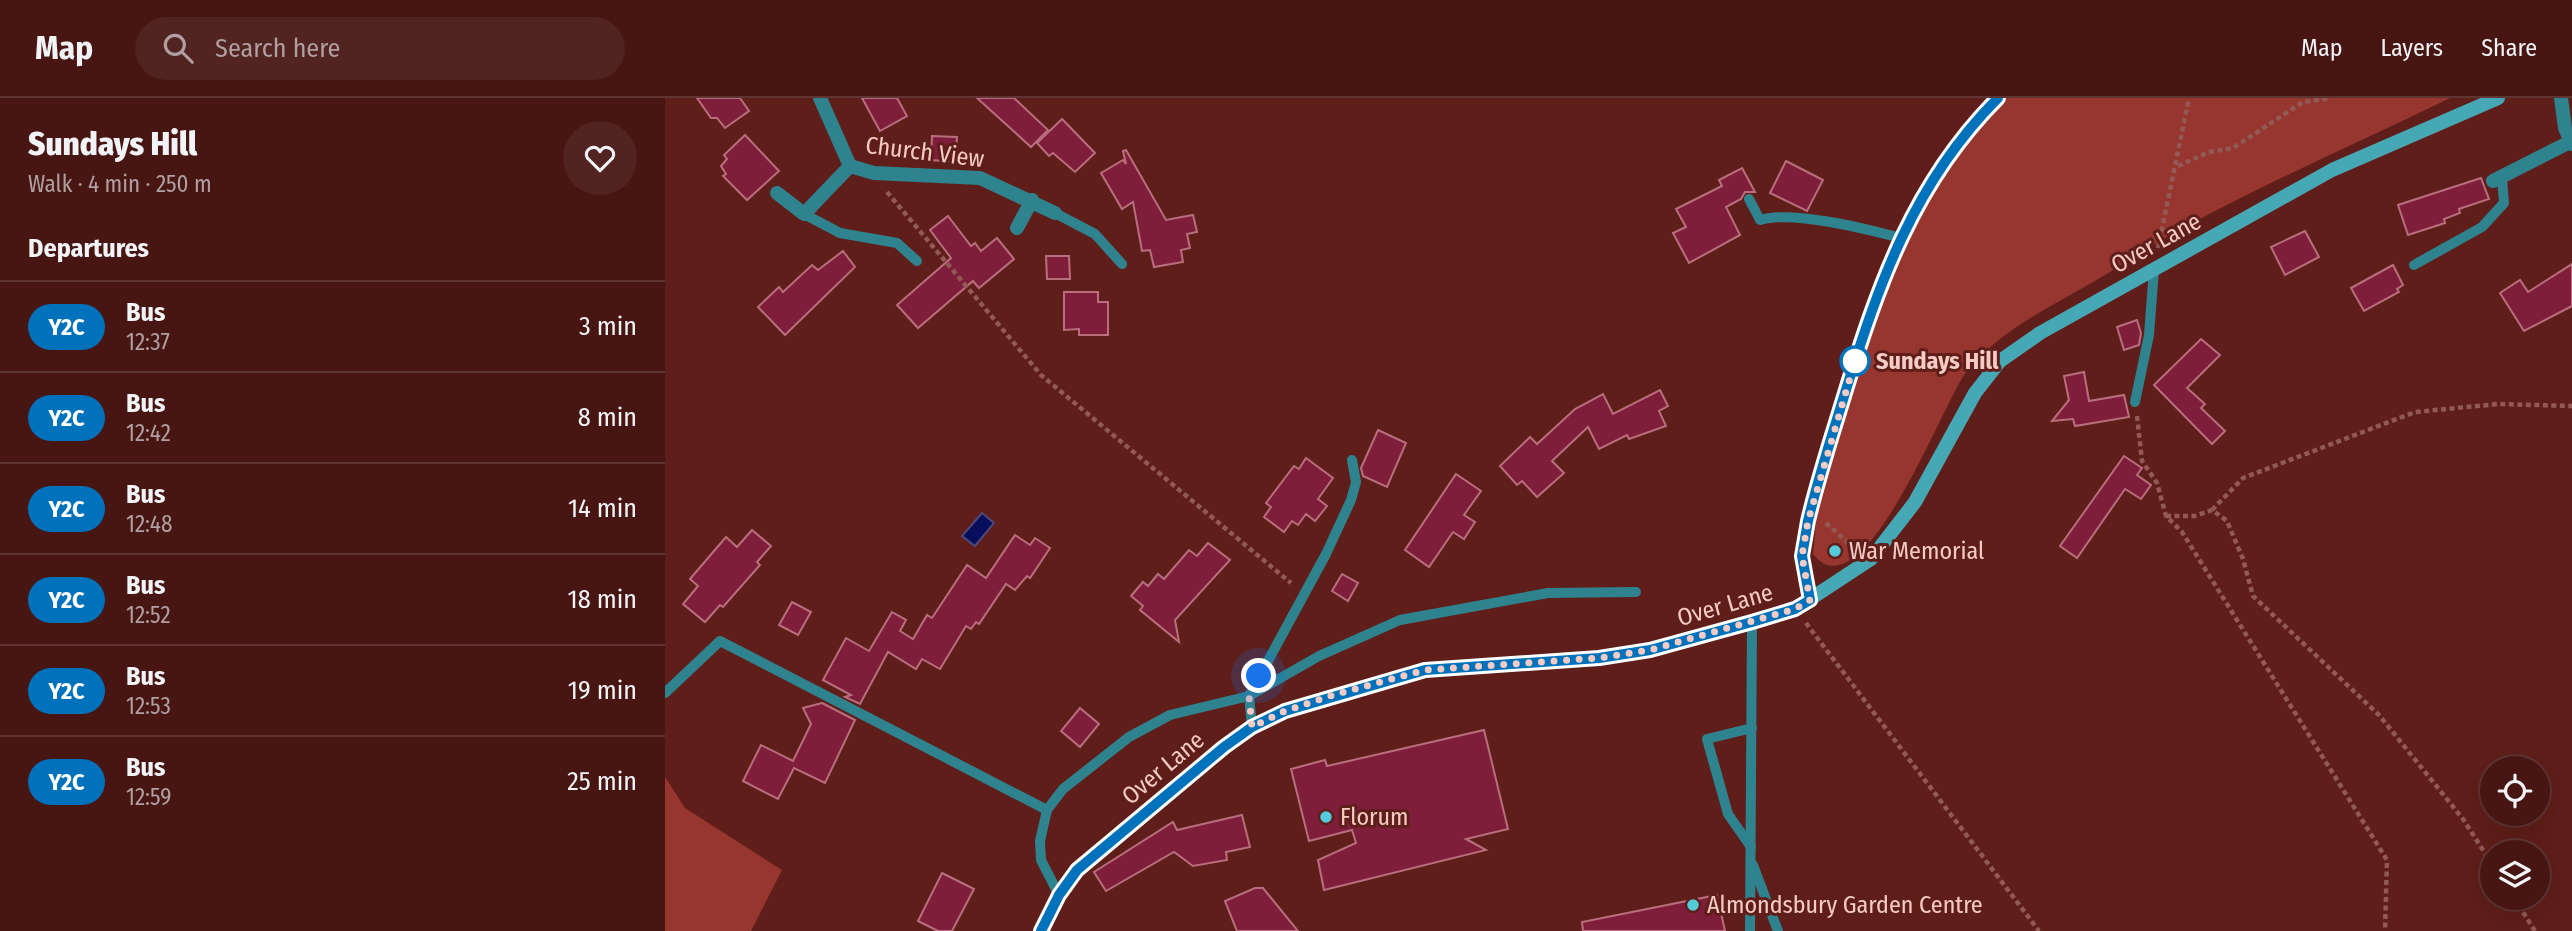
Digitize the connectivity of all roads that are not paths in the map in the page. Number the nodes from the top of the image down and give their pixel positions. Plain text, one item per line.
1 (820, 98) edge
2 (1998, 98) edge
3 (2498, 98) edge
4 (2561, 98) edge
5 (2571, 143) edge
6 (850, 166) junction
7 (2497, 179) joint
8 (778, 193) dead end
9 (1749, 199) dead end
10 (1032, 200) junction
11 (1055, 213) joint
12 (804, 214) junction
13 (1017, 228) dead end
14 (1901, 238) junction
15 (917, 261) dead end
16 (1122, 264) dead end
17 (2414, 265) dead end
18 (2154, 269) junction
19 (2135, 402) road end
20 (1352, 460) dead end
21 (1636, 592) dead end
22 (1810, 600) junction
23 (1752, 622) junction
24 (665, 693) edge
25 (1249, 696) junction
26 (1252, 727) junction
27 (1752, 728) junction
28 (1047, 810) junction
29 (1751, 853) junction
30 (1059, 895) junction
31 (1041, 931) edge
32 (1750, 931) edge
33 (1777, 931) edge

1 - 6 street
2 - 14 street
3 - 18 street, Over Lane
4 - 5 street
5 - 7 street
6 - 10 street, Church View
6 - 12 street
7 - 17 lane
8 - 12 street
9 - 14 lane
10 - 11 street, Church View
10 - 13 street
11 - 16 lane, Church View
12 - 15 lane
14 - 22 street
18 - 19 lane
18 - 22 street, Over Lane
20 - 25 lane
21 - 25 lane
22 - 23 street, Over Lane
23 - 26 street, Over Lane
23 - 27 lane
24 - 28 lane
25 - 26 lane
25 - 28 lane
26 - 30 street, Over Lane
27 - 29 lane
27 - 29 lane
28 - 30 lane
29 - 32 lane
29 - 33 lane
30 - 31 street, Over Lane

